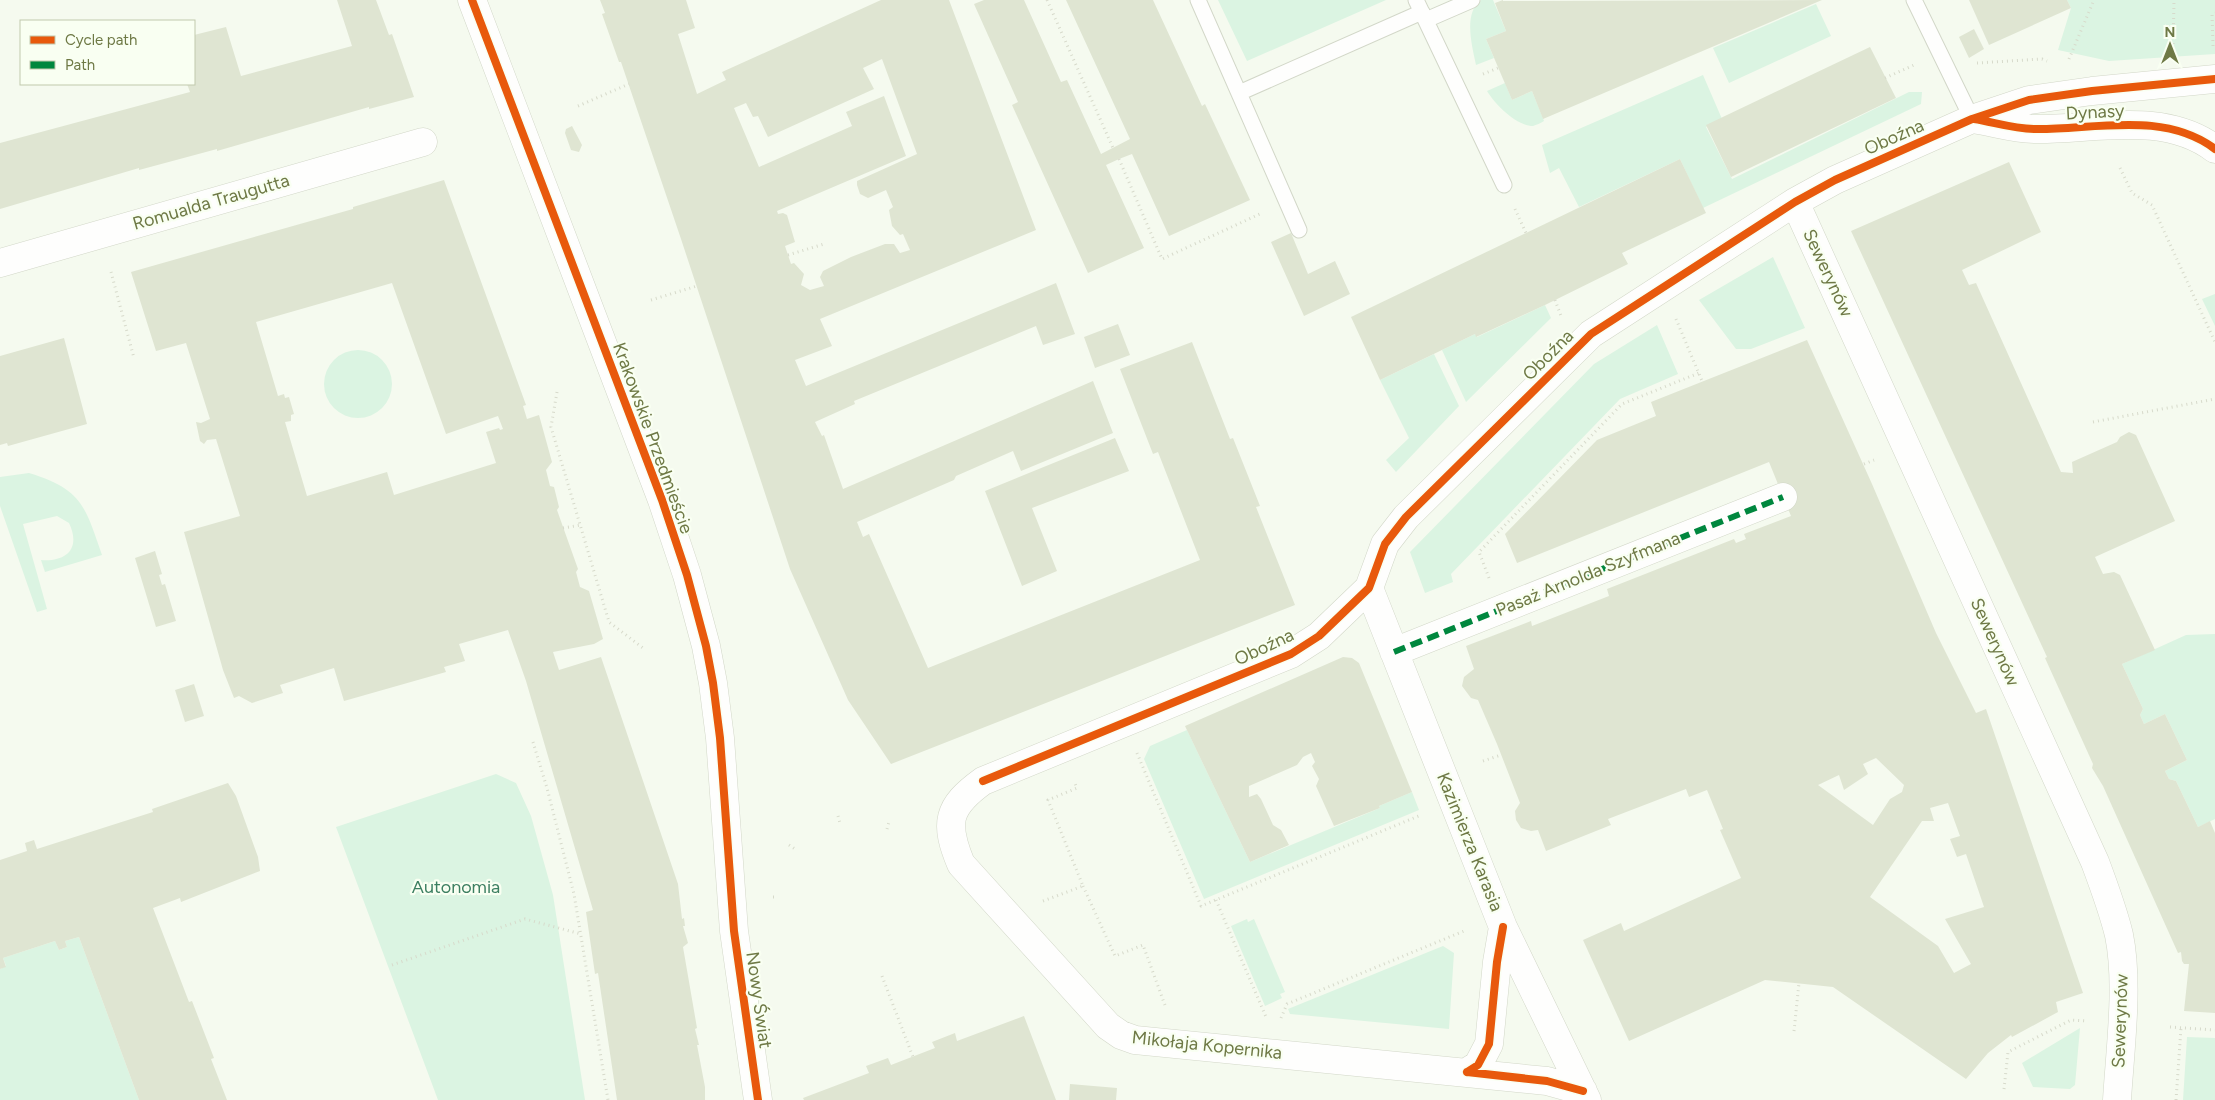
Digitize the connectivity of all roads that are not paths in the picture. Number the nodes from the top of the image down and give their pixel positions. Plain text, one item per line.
1 (472, 0) edge
2 (1198, 0) edge
3 (1472, 0) edge
4 (1914, 0) edge
5 (1421, 11) edge
6 (2215, 79) edge
7 (1239, 93) junction
8 (1972, 119) junction
9 (423, 142) dead end
10 (2215, 148) edge
11 (1504, 185) dead end
12 (1795, 202) junction
13 (1299, 230) dead end
14 (0, 263) edge
15 (1783, 497) dead end
16 (1368, 588) junction
17 (1394, 652) junction
18 (983, 780) joint
19 (731, 904) joint
20 (1504, 927) junction
21 (1467, 1072) junction
22 (1585, 1096) edge
23 (758, 1100) edge
24 (2116, 1100) edge

1 - 19 street, Krakowskie Przedmieście
2 - 7 lane
3 - 5 lane
4 - 8 lane
5 - 7 lane
5 - 11 lane
6 - 8 street, Oboźna
7 - 13 lane
8 - 10 street, Dynasy
8 - 12 street, Oboźna
9 - 14 street, Romualda Traugutta
12 - 16 street, Oboźna
12 - 24 street, Sewerynów
15 - 17 street, Pasaż Arnolda Szyfmana
16 - 17 street, Kazimierza Karasia
16 - 18 street, Oboźna
17 - 20 street, Kazimierza Karasia
18 - 21 street, Mikołaja Kopernika
19 - 23 street, Nowy Świat
20 - 21 street
20 - 22 street, Kazimierza Karasia
21 - 22 street, Mikołaja Kopernika

